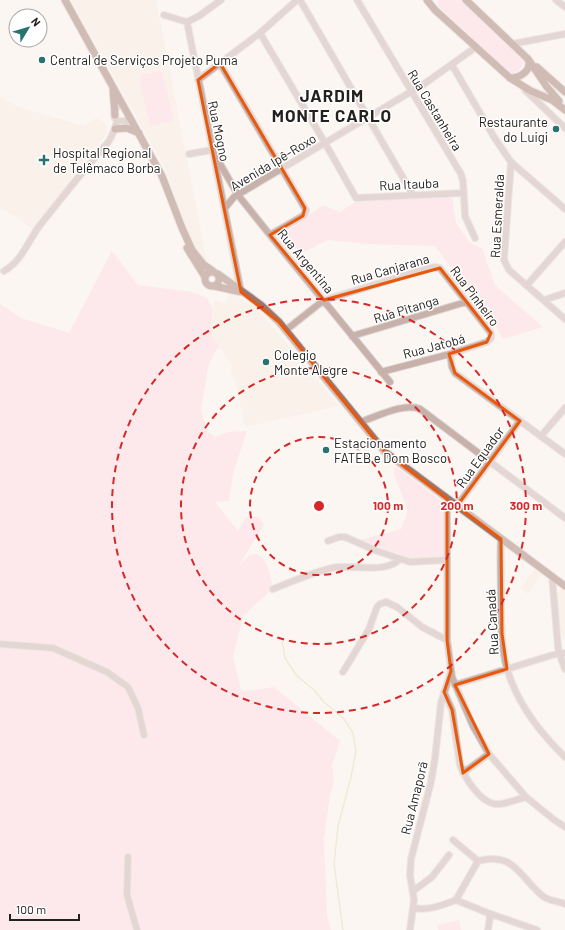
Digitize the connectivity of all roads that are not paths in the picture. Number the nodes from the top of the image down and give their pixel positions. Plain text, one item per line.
1 (65, 0) edge
2 (221, 0) edge
3 (298, 0) edge
4 (357, 0) edge
5 (423, 0) edge
6 (427, 0) edge
7 (436, 0) edge
8 (466, 0) edge
9 (557, 0) edge
10 (565, 7) edge
11 (435, 10) junction
12 (164, 15) dead end
13 (187, 22) junction
14 (260, 33) junction
15 (565, 34) edge
16 (512, 44) junction
17 (476, 47) junction
18 (528, 59) junction
19 (220, 63) junction
20 (452, 65) junction
21 (510, 78) junction
22 (198, 80) junction
23 (113, 88) junction
24 (411, 92) junction
25 (565, 92) edge
26 (120, 102) junction
27 (565, 109) edge
28 (116, 118) junction
29 (368, 118) junction
30 (131, 120) junction
31 (565, 128) edge
32 (115, 130) junction
33 (139, 133) junction
34 (325, 143) junction
35 (212, 150) junction
36 (189, 154) dead end
37 (512, 162) junction
38 (282, 169) junction
39 (463, 193) junction
40 (238, 195) junction
41 (413, 195) junction
42 (225, 208) junction
43 (565, 209) edge
44 (182, 228) junction
45 (270, 235) junction
46 (476, 238) dead end
47 (565, 242) edge
48 (440, 268) joint
49 (4, 271) dead end
50 (217, 274) junction
51 (205, 277) junction
52 (527, 285) junction
53 (214, 286) junction
54 (225, 289) junction
55 (241, 292) junction
56 (565, 293) edge
57 (324, 300) junction
58 (544, 300) junction
59 (466, 302) junction
60 (565, 319) edge
61 (286, 330) junction
62 (352, 336) junction
63 (491, 338) joint
64 (450, 354) junction
65 (381, 372) junction
66 (390, 382) dead end
67 (565, 408) edge
68 (520, 421) junction
69 (360, 422) junction
70 (541, 436) junction
71 (565, 454) edge
72 (490, 462) junction
73 (447, 499) junction
74 (457, 506) junction
75 (565, 518) edge
76 (501, 539) junction
77 (328, 541) dead end
78 (400, 559) junction
79 (447, 560) junction
80 (552, 576) junction
81 (565, 586) edge
82 (273, 589) dead end
83 (447, 640) junction
84 (0, 644) edge
85 (562, 653) edge
86 (565, 669) edge
87 (508, 670) junction
88 (451, 671) junction
89 (343, 672) dead end
90 (456, 685) junction
91 (444, 692) junction
92 (144, 735) dead end
93 (489, 754) junction
94 (565, 757) edge
95 (463, 773) junction
96 (526, 797) junction
97 (565, 827) edge
98 (453, 840) dead end
99 (448, 855) dead end
100 (128, 857) dead end
101 (478, 861) junction
102 (413, 891) junction
103 (456, 900) junction
104 (565, 904) edge
105 (414, 908) junction
106 (488, 913) junction
107 (137, 930) edge
108 (410, 930) edge
109 (488, 930) edge
110 (538, 930) edge

1 - 23 main road
2 - 13 street
3 - 14 street
3 - 29 street
4 - 24 street, Rua Castanheira
5 - 11 main road
6 - 11 main road
7 - 11 main road
8 - 16 main road
9 - 10 street
11 - 17 main road
12 - 13 street
13 - 22 street, Rua Mogno
14 - 19 street
14 - 34 street
15 - 16 street
16 - 18 main road
17 - 20 street, Avenida Ipê-Roxo
17 - 21 main road
18 - 21 main road
18 - 25 main road
18 - 27 main road
19 - 22 street
19 - 38 street
20 - 24 street, Avenida Ipê-Roxo
20 - 37 street, Rua Esmeralda
21 - 27 main road
21 - 31 street
22 - 35 street, Rua Mogno
23 - 26 main road
23 - 28 main road
24 - 29 street, Avenida Ipê-Roxo
24 - 39 street, Rua Castanheira
26 - 28 street
26 - 30 main road
28 - 30 street
28 - 32 street
29 - 34 street, Avenida Ipê-Roxo
29 - 41 street
30 - 33 main road
32 - 33 main road
32 - 49 street
33 - 44 main road
34 - 38 street, Avenida Ipê-Roxo
34 - 41 street, Rua Itauba
35 - 36 street
35 - 40 street, Rua Argentina
35 - 42 street, Rua Mogno
37 - 43 street
37 - 52 street, Rua Esmeralda
38 - 40 street, Avenida Ipê-Roxo
38 - 45 street
39 - 41 street, Rua Itauba
39 - 46 street, Rua Castanheira
40 - 42 street, Avenida Ipê-Roxo
40 - 45 street, Rua Argentina
42 - 55 street, Rua Mogno
44 - 50 main road
44 - 51 main road
45 - 57 street, Rua Argentina
47 - 52 street
48 - 57 street, Rua Canjarana
48 - 59 street, Rua Pinheiro
50 - 51 main road
50 - 53 main road
50 - 54 main road
50 - 55 main road
51 - 53 main road
52 - 58 street
53 - 54 main road
54 - 55 main road
55 - 61 main road
56 - 58 street
57 - 61 street, Rua Canjarana
57 - 62 street, Rua Argentina
58 - 60 street
59 - 62 street, Rua Pitanga
59 - 63 street, Rua Pinheiro
61 - 69 main road
62 - 65 street, Rua Argentina
63 - 64 street, Rua Jatobá
64 - 65 street, Rua Jatobá
64 - 68 street
65 - 66 street, Rua Argentina
67 - 70 street
68 - 70 street
68 - 72 street, Rua Equador
69 - 72 street
69 - 73 main road
70 - 71 street
72 - 74 street, Rua Equador
72 - 75 street
73 - 74 main road
73 - 79 street
74 - 76 main road
76 - 80 main road
76 - 87 street, Rua Canadá
77 - 78 street
78 - 79 street
78 - 82 street
79 - 83 street
80 - 81 main road
80 - 85 street
83 - 88 street
83 - 89 street
84 - 92 street
85 - 86 street
85 - 87 street
87 - 90 street
87 - 94 street, Rua Canadá
88 - 90 street
88 - 91 street, Rua Amaporã
90 - 93 street
91 - 95 street
91 - 102 street, Rua Amaporã
93 - 95 street
93 - 96 street
95 - 96 street
96 - 97 street
98 - 101 street
99 - 102 street
100 - 107 street
101 - 103 street
101 - 104 street
102 - 105 street, Rua Amaporã
103 - 105 street
103 - 106 street
105 - 108 street, Rua Amaporã
106 - 109 street
106 - 110 street

